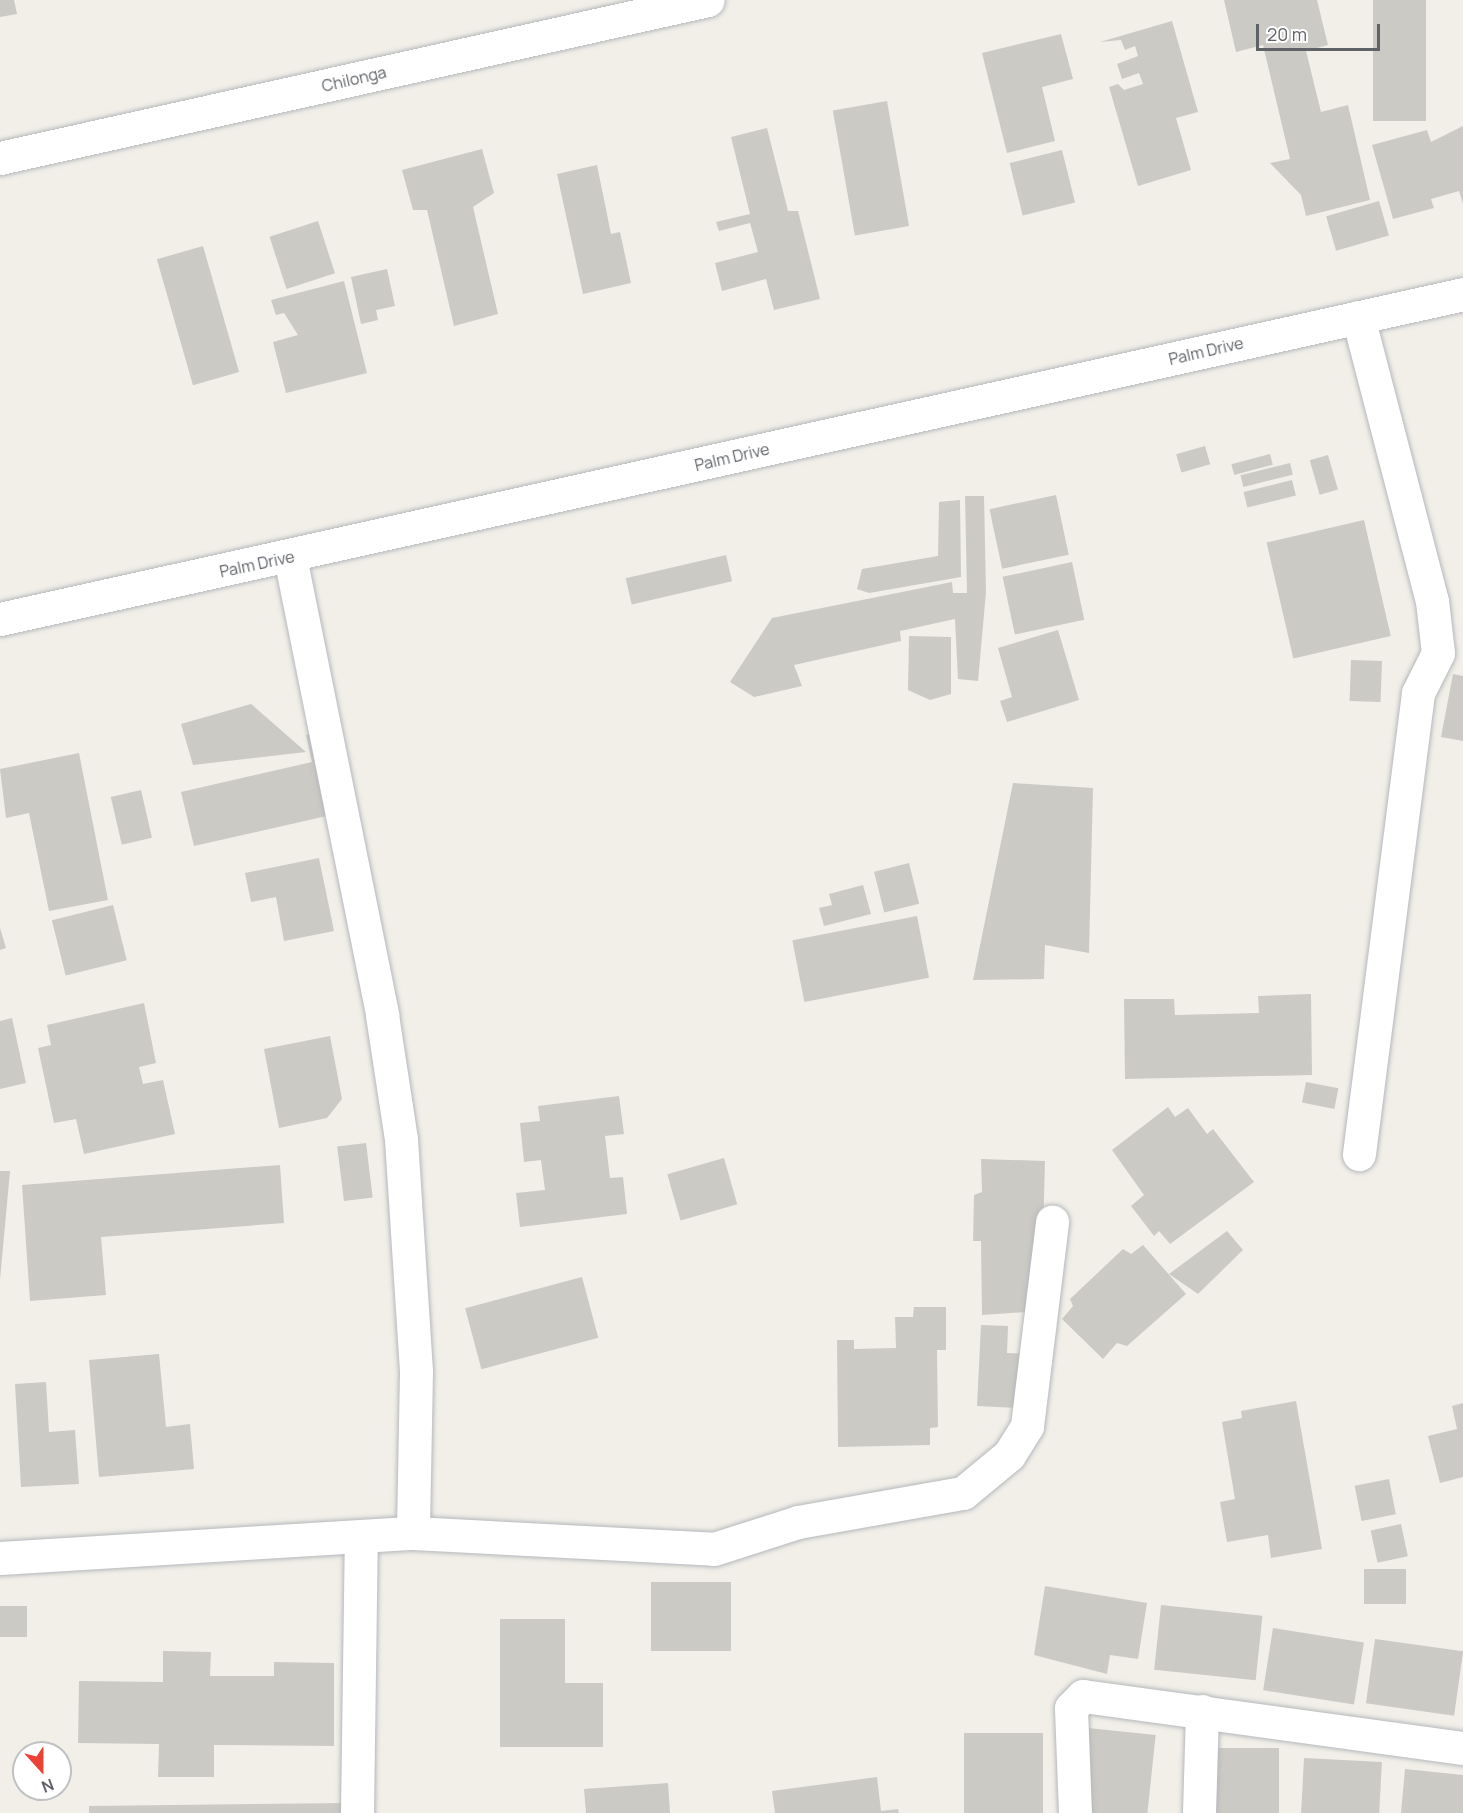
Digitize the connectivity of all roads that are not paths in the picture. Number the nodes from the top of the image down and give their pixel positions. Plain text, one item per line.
1 (708, 0) edge
2 (0, 158) edge
3 (1463, 294) edge
4 (1358, 317) junction
5 (290, 557) junction
6 (0, 619) edge
7 (1359, 1154) dead end
8 (1052, 1222) dead end
9 (413, 1533) junction
10 (361, 1536) junction
11 (0, 1558) edge
12 (1202, 1711) junction
13 (1463, 1748) edge
14 (357, 1813) edge
15 (1075, 1813) edge
16 (1199, 1813) edge

1 - 2 street, Chilonga
3 - 4 street, Palm Drive
4 - 5 street, Palm Drive
4 - 7 street
5 - 6 street, Palm Drive
5 - 9 street
8 - 9 street
9 - 10 street
10 - 11 street
10 - 14 street
12 - 13 street
12 - 15 street
12 - 16 street

